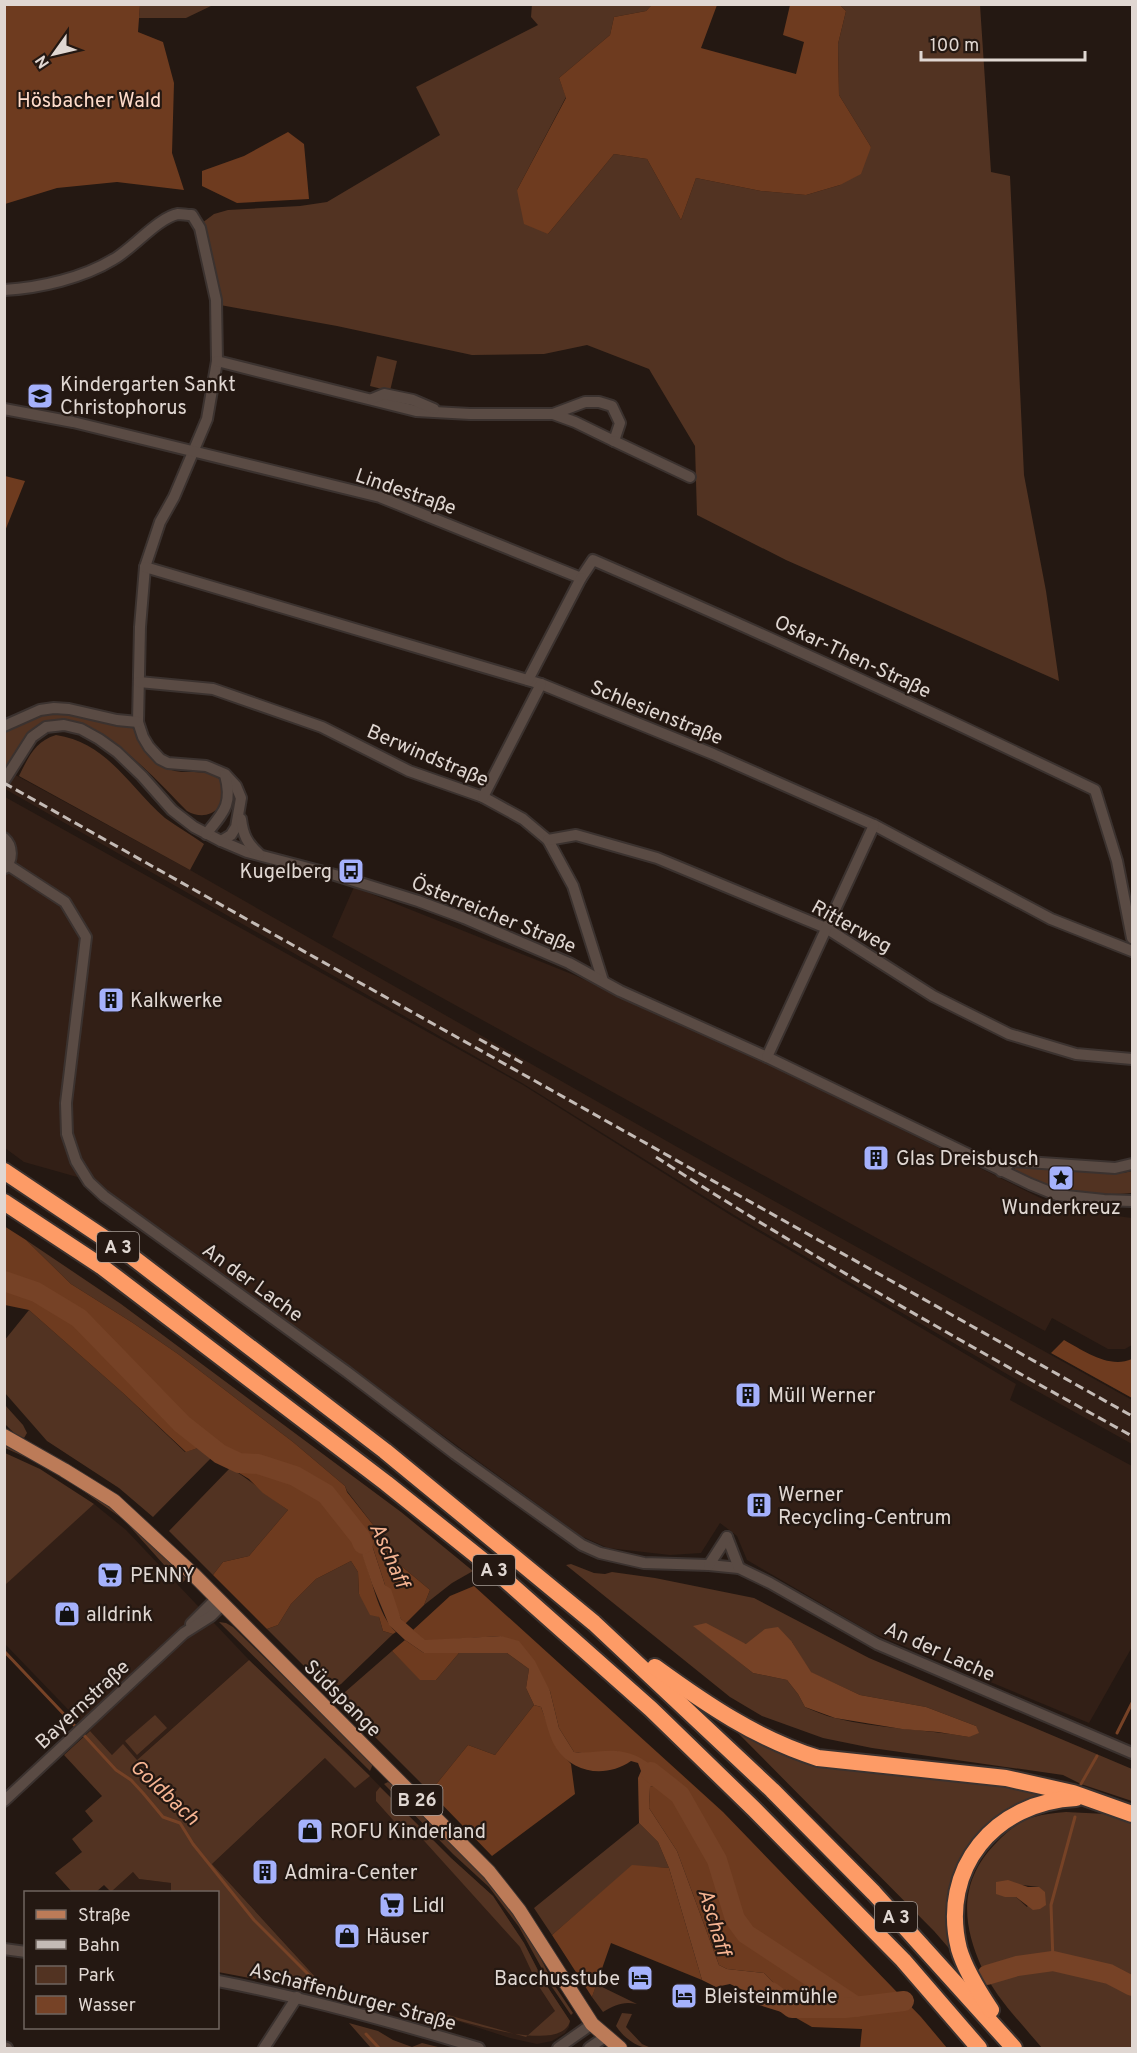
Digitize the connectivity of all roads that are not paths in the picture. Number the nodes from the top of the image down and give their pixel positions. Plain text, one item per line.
1 (4, 290) edge
2 (217, 361) junction
3 (4, 409) edge
4 (553, 414) junction
5 (614, 441) junction
6 (193, 451) junction
7 (690, 477) dead end
8 (145, 567) junction
9 (581, 578) junction
10 (528, 680) junction
11 (139, 682) junction
12 (541, 684) junction
13 (138, 722) junction
14 (4, 726) edge
15 (225, 774) junction
16 (4, 781) edge
17 (483, 796) junction
18 (240, 813) junction
19 (874, 825) junction
20 (206, 834) junction
21 (4, 838) edge
22 (548, 840) junction
23 (221, 841) junction
24 (262, 856) junction
25 (6, 867) edge
26 (826, 928) junction
27 (1132, 938) edge
28 (1132, 951) edge
29 (603, 981) junction
30 (766, 1057) junction
31 (1132, 1059) edge
32 (1132, 1164) edge
33 (4, 1171) edge
34 (1001, 1171) junction
35 (1132, 1201) edge
36 (4, 1202) edge
37 (4, 1436) edge
38 (709, 1565) junction
39 (740, 1568) junction
40 (219, 1602) junction
41 (594, 1623) junction
42 (1132, 1754) edge
43 (1089, 1797) junction
44 (4, 1801) edge
45 (1132, 1814) edge
46 (4, 1949) edge
47 (24, 1952) edge
48 (219, 1981) edge
49 (297, 1997) junction
50 (592, 2024) junction
51 (605, 2037) junction
52 (264, 2049) edge
53 (479, 2049) edge
54 (558, 2049) edge
55 (588, 2049) edge
56 (620, 2049) edge
57 (979, 2049) edge
58 (1015, 2049) edge

1 - 2 street
2 - 4 street
2 - 6 street
3 - 6 street, Lindestraße
4 - 5 street
4 - 5 street
5 - 7 street
6 - 8 street
6 - 9 street, Lindestraße
8 - 10 street, Schlesienstraße
8 - 11 street
9 - 10 street
9 - 27 street, Oskar-Then-Straße
10 - 12 street, Schlesienstraße
11 - 13 street
11 - 17 street, Berwindstraße
12 - 17 street
12 - 19 street, Schlesienstraße
13 - 14 street
13 - 15 street
15 - 18 street
15 - 20 street
16 - 20 street, Österreicher Straße
17 - 22 street, Berwindstraße
18 - 23 street
18 - 24 street
19 - 26 street
19 - 28 street, Schlesienstraße
20 - 23 street, Österreicher Straße
21 - 25 street
22 - 26 street, Ritterweg
22 - 29 street, Berwindstraße
23 - 24 street, Österreicher Straße
24 - 29 street, Österreicher Straße
25 - 38 street, An der Lache
26 - 30 street
26 - 31 street, Ritterweg
29 - 30 street, Österreicher Straße
30 - 34 street, Österreicher Straße
32 - 34 street
33 - 41 highway, A 3
34 - 35 street, Österreicher Straße
36 - 57 highway, A 3
37 - 40 main road, Südspange / B 26
38 - 39 street, An der Lache
38 - 39 street
39 - 42 street, An der Lache
40 - 44 street, Bayernstraße
40 - 50 main road, Südspange / B 26
41 - 43 highway
41 - 58 highway, A 3
43 - 45 highway
43 - 58 highway
46 - 47 street
48 - 49 street, Aschaffenburger Straße
49 - 52 street
49 - 53 street, Aschaffenburger Straße
50 - 51 main road, Südspange / B 26
50 - 54 street
51 - 55 street
51 - 56 main road, B 26

